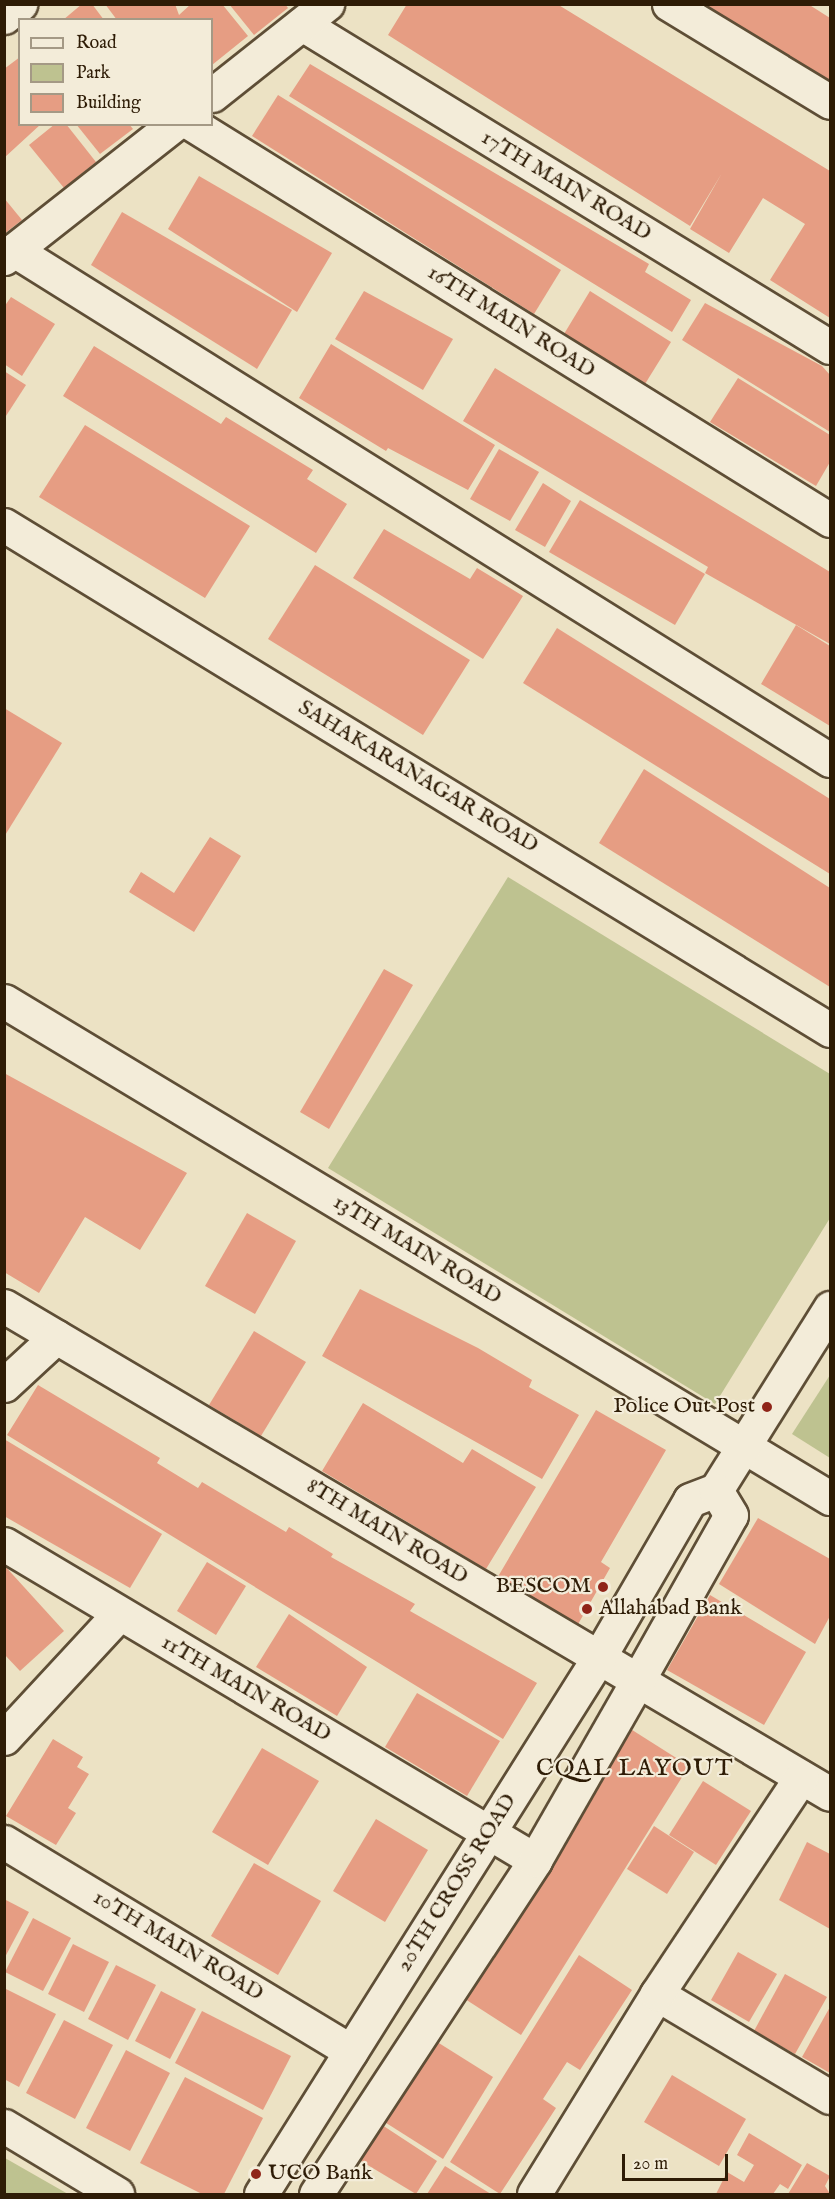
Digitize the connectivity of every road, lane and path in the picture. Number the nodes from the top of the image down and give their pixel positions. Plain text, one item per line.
1 (20, 4) edge
2 (327, 4) edge
3 (669, 4) edge
4 (4, 17) edge
5 (302, 24) junction
6 (213, 94) edge
7 (831, 102) edge
8 (171, 126) edge
9 (195, 126) edge
10 (9, 254) edge
11 (831, 347) edge
12 (831, 520) edge
13 (4, 525) edge
14 (831, 760) edge
15 (4, 1001) edge
16 (831, 1030) edge
17 (4, 1306) edge
18 (831, 1308) edge
19 (56, 1336) junction
20 (4, 1385) edge
21 (743, 1445) junction
22 (716, 1490) junction
23 (831, 1498) edge
24 (4, 1544) edge
25 (118, 1615) junction
26 (599, 1657) junction
27 (638, 1680) junction
28 (4, 1738) edge
29 (801, 1777) junction
30 (831, 1794) edge
31 (490, 1831) junction
32 (4, 1842) edge
33 (535, 1860) junction
34 (657, 1994) junction
35 (351, 2051) junction
36 (831, 2097) edge
37 (4, 2126) edge
38 (117, 2194) edge
39 (261, 2194) edge
40 (316, 2194) edge
41 (534, 2194) edge

1 - 4 street
2 - 5 street
3 - 7 street
5 - 6 street
5 - 11 street, 17TH MAIN ROAD
8 - 10 street
9 - 12 street, 16TH MAIN ROAD
10 - 14 street
13 - 16 street, SAHAKARANAGAR ROAD
15 - 21 street, 13TH MAIN ROAD
17 - 19 street, 8TH MAIN ROAD
18 - 21 street
19 - 20 street
19 - 26 street, 8TH MAIN ROAD
21 - 22 street
21 - 23 street, 13TH MAIN ROAD
22 - 26 street, 20TH CROSS ROAD
22 - 27 street, 20TH CROSS ROAD
24 - 25 street, 11TH MAIN ROAD
25 - 28 street
25 - 31 street, 11TH MAIN ROAD
26 - 27 street, 8TH MAIN ROAD
26 - 31 street, 20TH CROSS ROAD
27 - 29 street, 8TH MAIN ROAD
27 - 33 street, 20TH CROSS ROAD
29 - 30 street, 8TH MAIN ROAD
29 - 34 street
31 - 33 street, 11TH MAIN ROAD
31 - 35 street, 20TH CROSS ROAD
32 - 35 street, 10TH MAIN ROAD
33 - 40 street, 20TH CROSS ROAD
34 - 36 street
34 - 41 street
35 - 39 street, 20TH CROSS ROAD
37 - 38 street

